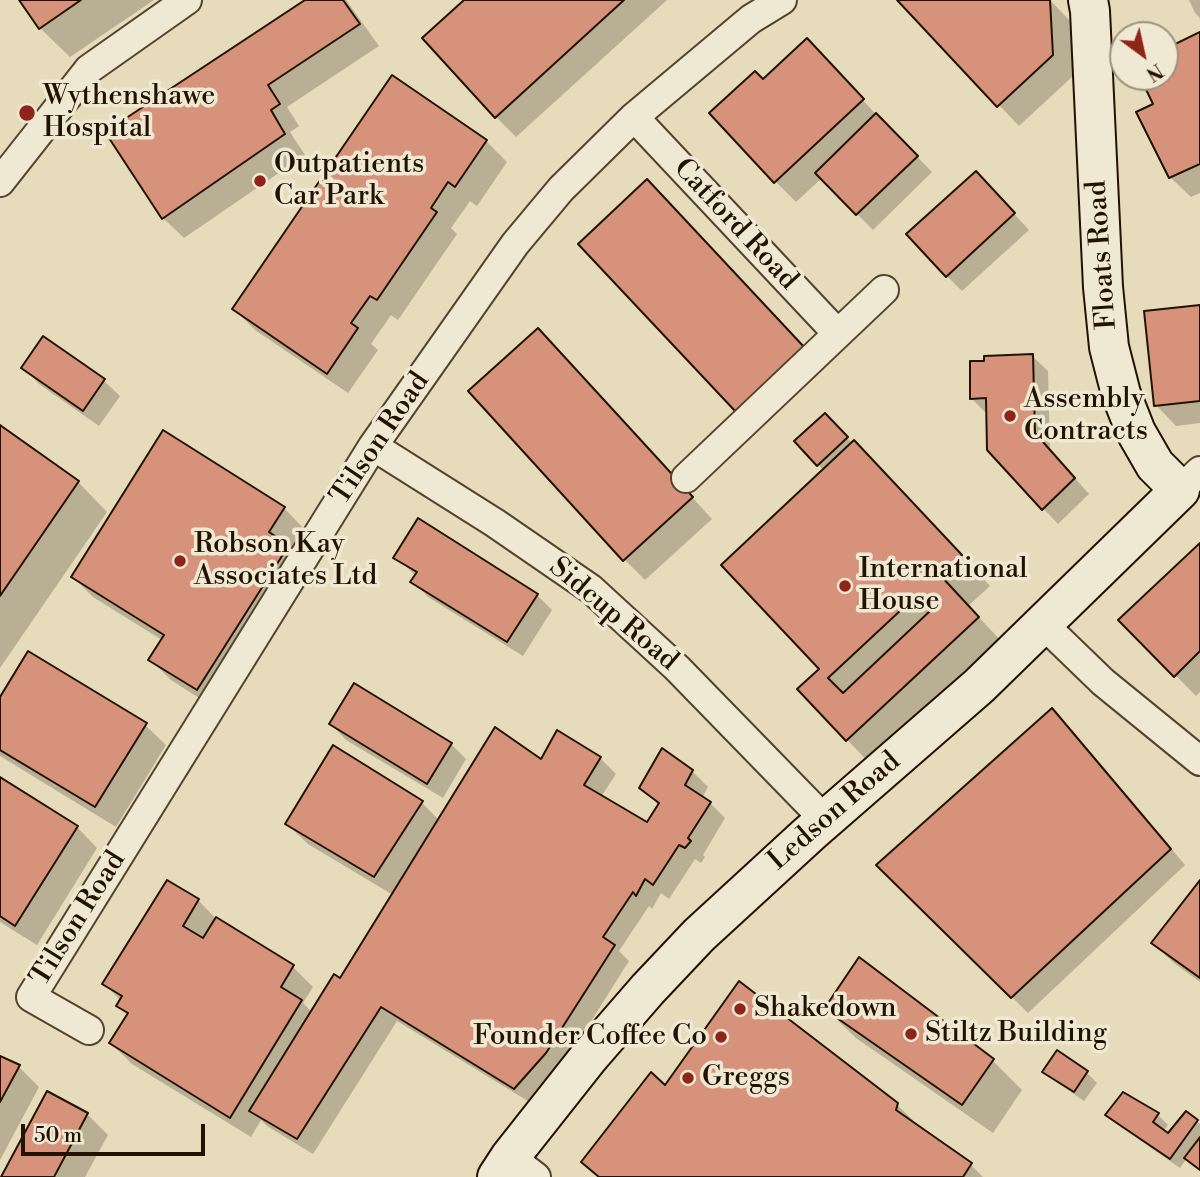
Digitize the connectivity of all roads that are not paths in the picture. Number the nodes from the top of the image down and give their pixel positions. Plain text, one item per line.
1 (187, 0) edge
2 (782, 0) edge
3 (1088, 0) edge
4 (634, 117) junction
5 (0, 182) edge
6 (884, 290) dead end
7 (836, 333) junction
8 (373, 446) junction
9 (686, 478) dead end
10 (1190, 481) edge
11 (1043, 624) junction
12 (1200, 761) edge
13 (825, 820) junction
14 (89, 1030) dead end
15 (514, 1170) edge

1 - 5 street
2 - 4 street, Tilson Road
3 - 10 street, Floats Road
4 - 7 street, Catford Road
4 - 8 street, Tilson Road
6 - 7 street
7 - 9 street
8 - 13 street, Sidcup Road
8 - 14 street, Tilson Road
10 - 11 street, Ledson Road
11 - 12 street
11 - 13 street, Ledson Road
13 - 15 street, Ledson Road

